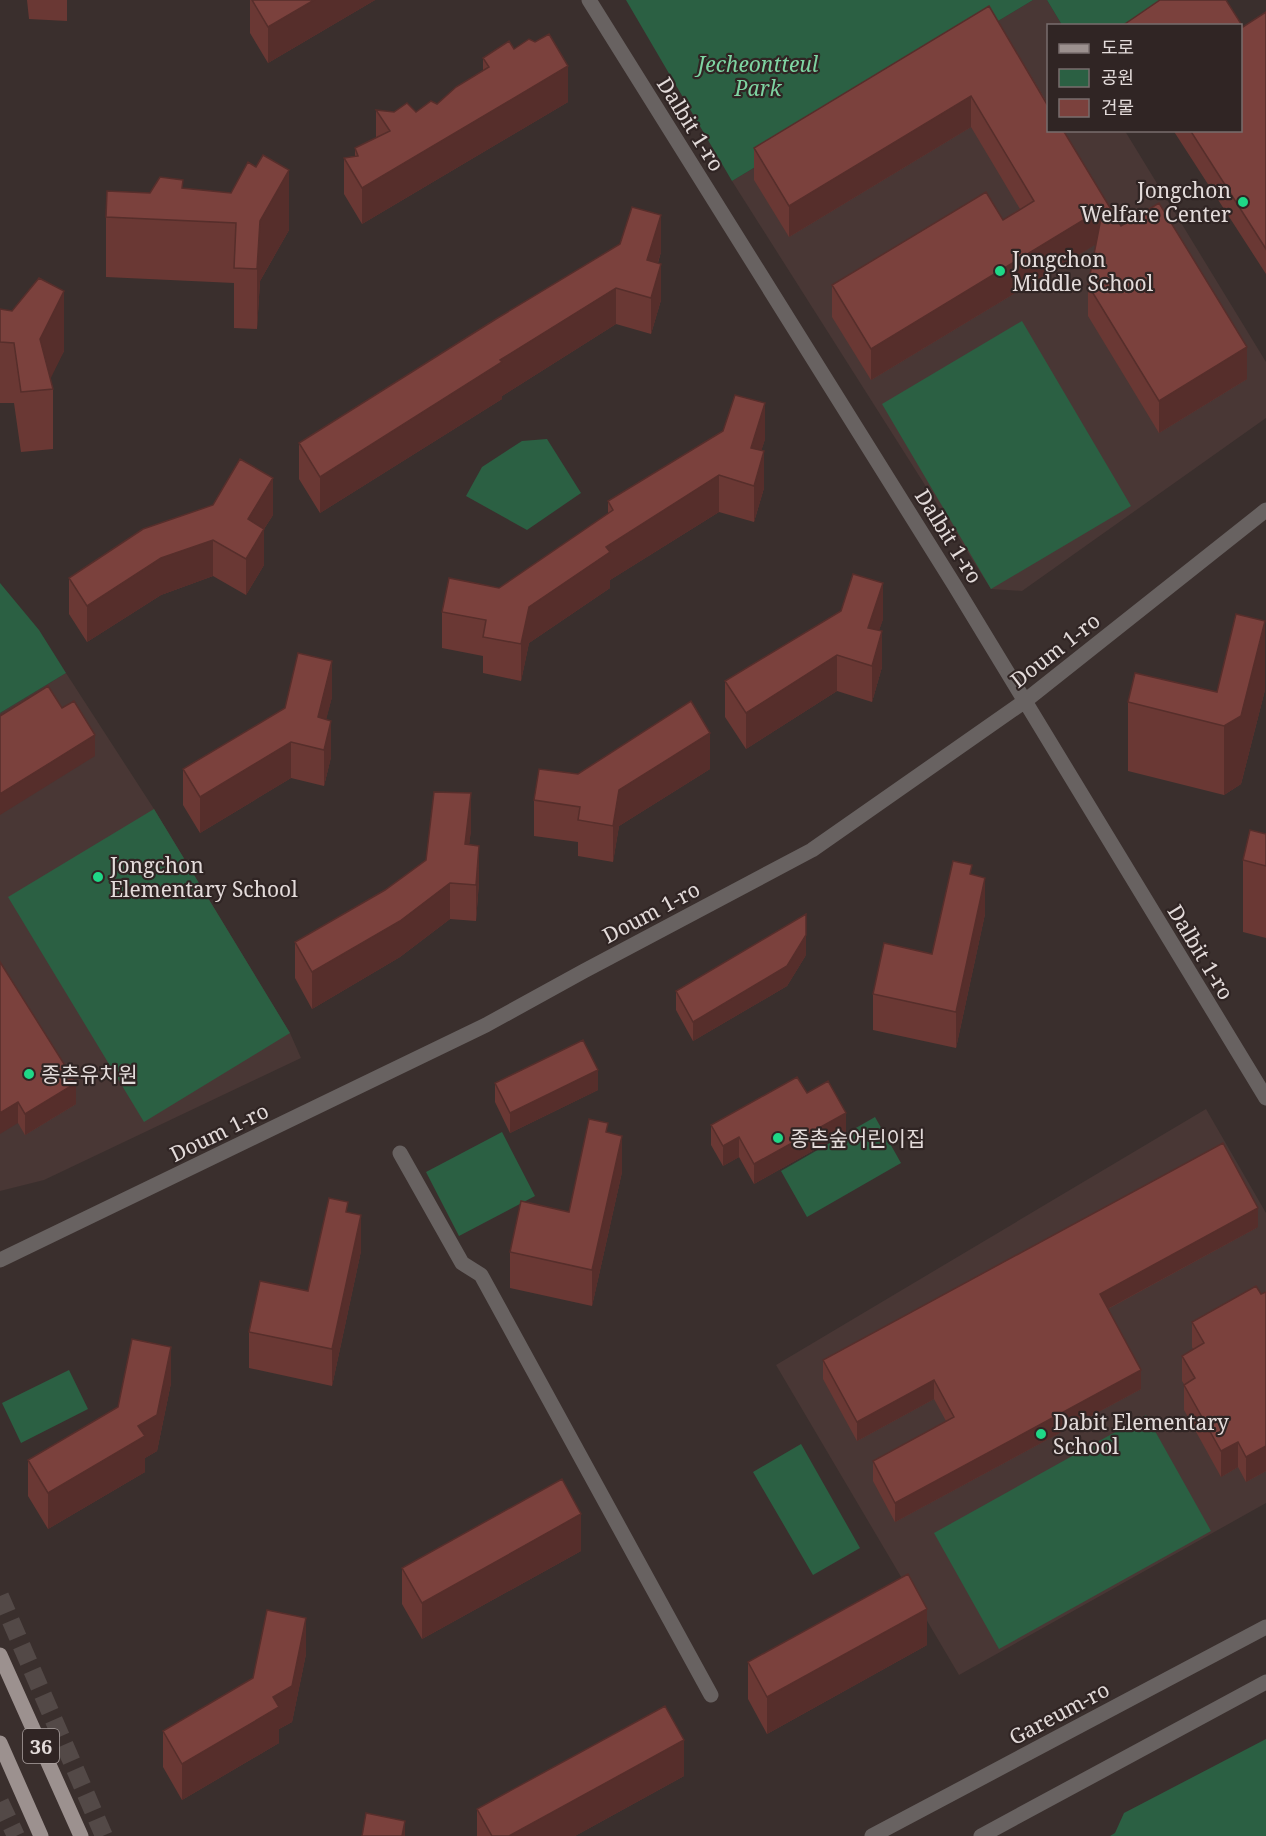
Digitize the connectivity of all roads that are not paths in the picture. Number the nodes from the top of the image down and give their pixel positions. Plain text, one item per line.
1 (589, 0) edge
2 (1266, 510) edge
3 (1025, 701) junction
4 (1266, 1098) edge
5 (400, 1153) dead end
6 (0, 1260) edge
7 (1266, 1627) edge
8 (0, 1655) edge
9 (1266, 1682) edge
10 (711, 1695) dead end
11 (0, 1743) edge
12 (40, 1836) edge
13 (81, 1836) edge
14 (872, 1836) edge
15 (981, 1836) edge

1 - 3 street, Dalbit 1-ro
2 - 3 street, Doum 1-ro
3 - 4 street, Dalbit 1-ro
3 - 6 street, Doum 1-ro
5 - 10 street
7 - 14 street, Gareum-ro
8 - 13 main road, 36
9 - 15 street
11 - 12 main road, 36

